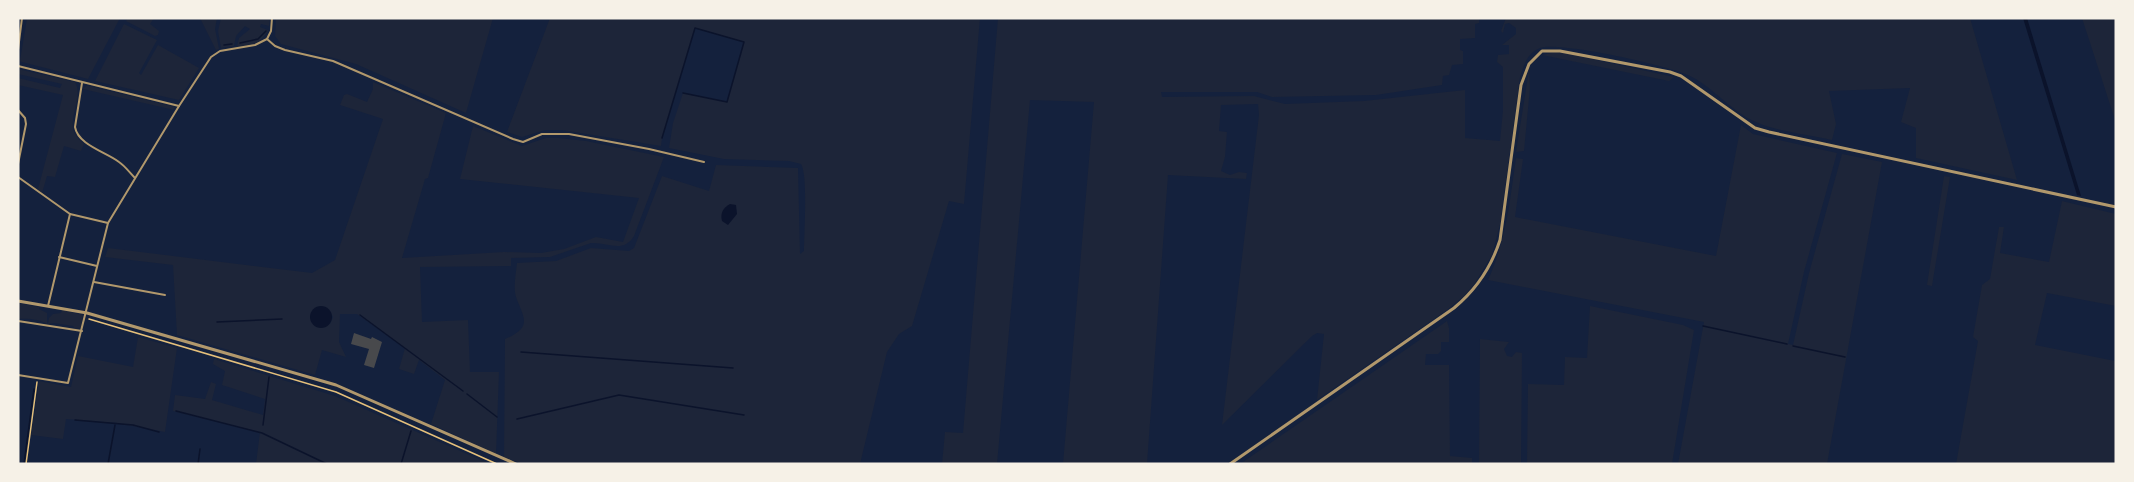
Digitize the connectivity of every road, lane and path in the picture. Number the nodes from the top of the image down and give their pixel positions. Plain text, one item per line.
1 (22, 18) edge
2 (272, 18) edge
3 (267, 39) junction
4 (18, 50) edge
5 (18, 66) edge
6 (82, 82) junction
7 (179, 106) junction
8 (18, 110) edge
9 (18, 141) edge
10 (23, 142) junction
11 (704, 162) dead end
12 (18, 164) edge
13 (18, 177) edge
14 (135, 178) junction
15 (2116, 207) edge
16 (70, 214) junction
17 (108, 223) junction
18 (59, 257) junction
19 (98, 266) junction
20 (94, 282) junction
21 (165, 296) dead end
22 (18, 301) edge
23 (48, 306) junction
24 (87, 312) junction
25 (18, 321) edge
26 (82, 331) junction
27 (18, 375) edge
28 (37, 378) junction
29 (26, 464) edge
30 (497, 464) edge
31 (516, 464) edge
32 (1230, 464) edge

1 - 4 street
2 - 3 street
3 - 7 street
3 - 11 street
5 - 6 street
6 - 7 street
6 - 14 street
7 - 14 street
8 - 10 street
9 - 10 street
10 - 12 street
13 - 16 street
14 - 17 street
15 - 32 street
16 - 17 street
16 - 18 street
17 - 19 street
18 - 19 street
18 - 23 street
19 - 20 street
20 - 21 street
20 - 24 street
22 - 23 street
23 - 24 street
24 - 26 street
24 - 30 path
24 - 31 street
25 - 26 street
26 - 28 street
27 - 28 street
28 - 29 path

